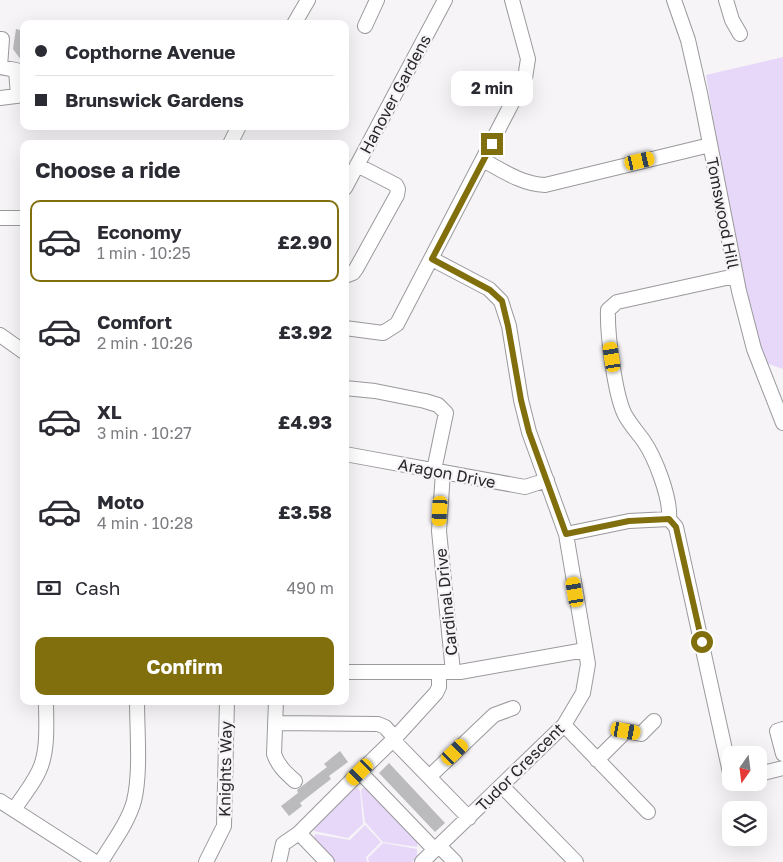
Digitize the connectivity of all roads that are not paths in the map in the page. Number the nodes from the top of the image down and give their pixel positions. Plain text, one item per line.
1 (308, 0) edge
2 (377, 0) edge
3 (445, 0) edge
4 (512, 0) edge
5 (674, 0) edge
6 (726, 0) edge
7 (296, 20) edge
8 (365, 26) dead end
9 (740, 34) dead end
10 (0, 38) edge
11 (20, 91) edge
12 (20, 96) edge
13 (0, 98) edge
14 (710, 145) junction
15 (483, 160) junction
16 (357, 165) junction
17 (349, 180) edge
18 (0, 218) edge
19 (20, 218) edge
20 (432, 259) junction
21 (349, 274) edge
22 (735, 276) junction
23 (349, 329) edge
24 (0, 335) edge
25 (20, 349) edge
26 (349, 388) edge
27 (783, 423) edge
28 (349, 455) edge
29 (438, 471) junction
30 (548, 480) junction
31 (669, 519) junction
32 (566, 534) junction
33 (585, 650) junction
34 (349, 672) edge
35 (446, 672) junction
36 (46, 705) edge
37 (137, 705) edge
38 (227, 705) edge
39 (276, 705) edge
40 (513, 708) dead end
41 (654, 721) dead end
42 (275, 723) junction
43 (564, 726) junction
44 (783, 729) edge
45 (394, 739) junction
46 (724, 746) edge
47 (783, 754) edge
48 (597, 760) junction
49 (783, 768) edge
50 (360, 772) junction
51 (768, 772) edge
52 (429, 777) junction
53 (295, 781) dead end
54 (502, 786) junction
55 (0, 801) edge
56 (14, 810) junction
57 (648, 812) dead end
58 (468, 818) junction
59 (299, 833) junction
60 (437, 848) junction
61 (95, 862) edge
62 (101, 862) edge
63 (206, 862) edge
64 (279, 862) edge
65 (327, 862) edge
66 (422, 862) edge
67 (455, 862) edge
68 (576, 862) edge

1 - 7 street
2 - 8 street
3 - 16 street, Hanover Gardens
4 - 15 street
5 - 14 street, Tomswood Hill
6 - 9 street
10 - 11 street
12 - 13 street
14 - 15 street
14 - 22 street, Tomswood Hill
15 - 20 street
16 - 17 street, Hanover Gardens
16 - 21 street
18 - 19 street
20 - 23 street
20 - 30 street, Tudor Crescent
22 - 27 street, Tomswood Hill
22 - 31 street
24 - 25 street
26 - 29 street, Cardinal Drive
28 - 29 street, Aragon Drive
29 - 30 street, Aragon Drive
29 - 35 street, Cardinal Drive
30 - 32 street, Tudor Crescent
31 - 32 street
31 - 46 street
32 - 33 street, Tudor Crescent
33 - 35 street
33 - 43 street, Tudor Crescent
34 - 35 street
35 - 45 street, Cardinal Drive
36 - 56 street
37 - 62 street
38 - 63 street, Knights Way
39 - 42 street
40 - 52 street
41 - 48 street
42 - 45 street
42 - 53 street
43 - 48 street
43 - 54 street, Tudor Crescent
44 - 47 street
45 - 50 street, Cardinal Drive
45 - 52 street
48 - 57 street
49 - 51 street
50 - 59 street, Cardinal Drive
50 - 60 street
52 - 58 street
54 - 58 street, Tudor Crescent
54 - 68 street
55 - 56 street
56 - 61 street
58 - 60 street, Tudor Crescent
59 - 64 street, Cardinal Drive
59 - 65 street
60 - 66 street, Tudor Crescent
60 - 67 street

